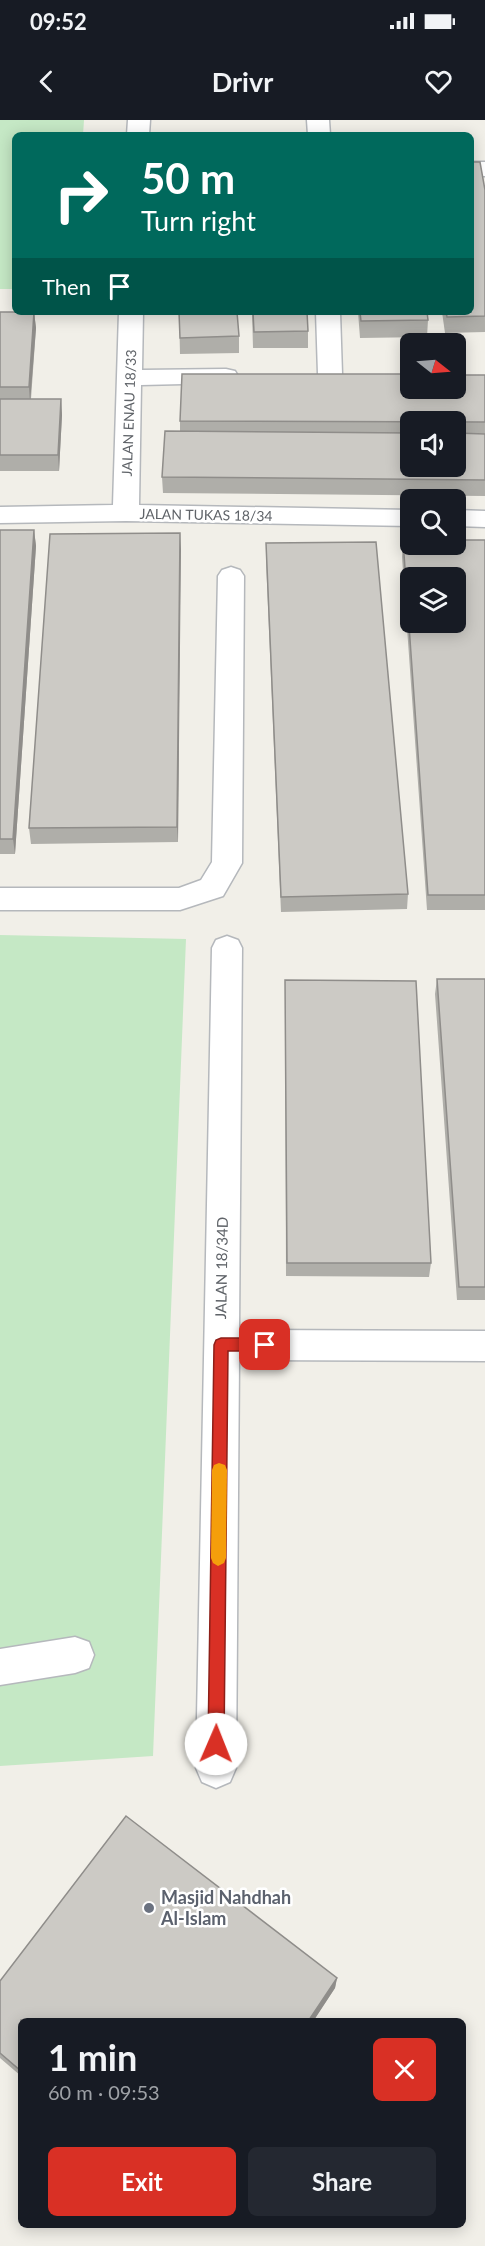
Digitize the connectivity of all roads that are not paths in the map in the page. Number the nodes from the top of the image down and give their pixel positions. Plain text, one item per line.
1 (131, 315) edge
2 (328, 315) edge
3 (330, 374) edge
4 (248, 376) edge
5 (130, 378) junction
6 (126, 513) junction
7 (0, 515) edge
8 (400, 518) edge
9 (466, 518) edge
10 (485, 519) edge
11 (231, 576) dead end
12 (0, 899) edge
13 (227, 948) dead end
14 (221, 1345) junction
15 (485, 1346) edge
16 (75, 1655) dead end
17 (0, 1667) edge
18 (216, 1768) dead end

1 - 5 street, JALAN ENAU 18/33
2 - 3 street
4 - 5 street
5 - 6 street, JALAN ENAU 18/33
6 - 7 street, JALAN TUKAS 18/34
6 - 8 street, JALAN TUKAS 18/34
9 - 10 street
11 - 12 street
13 - 14 street, JALAN 18/34D
14 - 15 street
14 - 18 street, JALAN 18/34D
16 - 17 street

